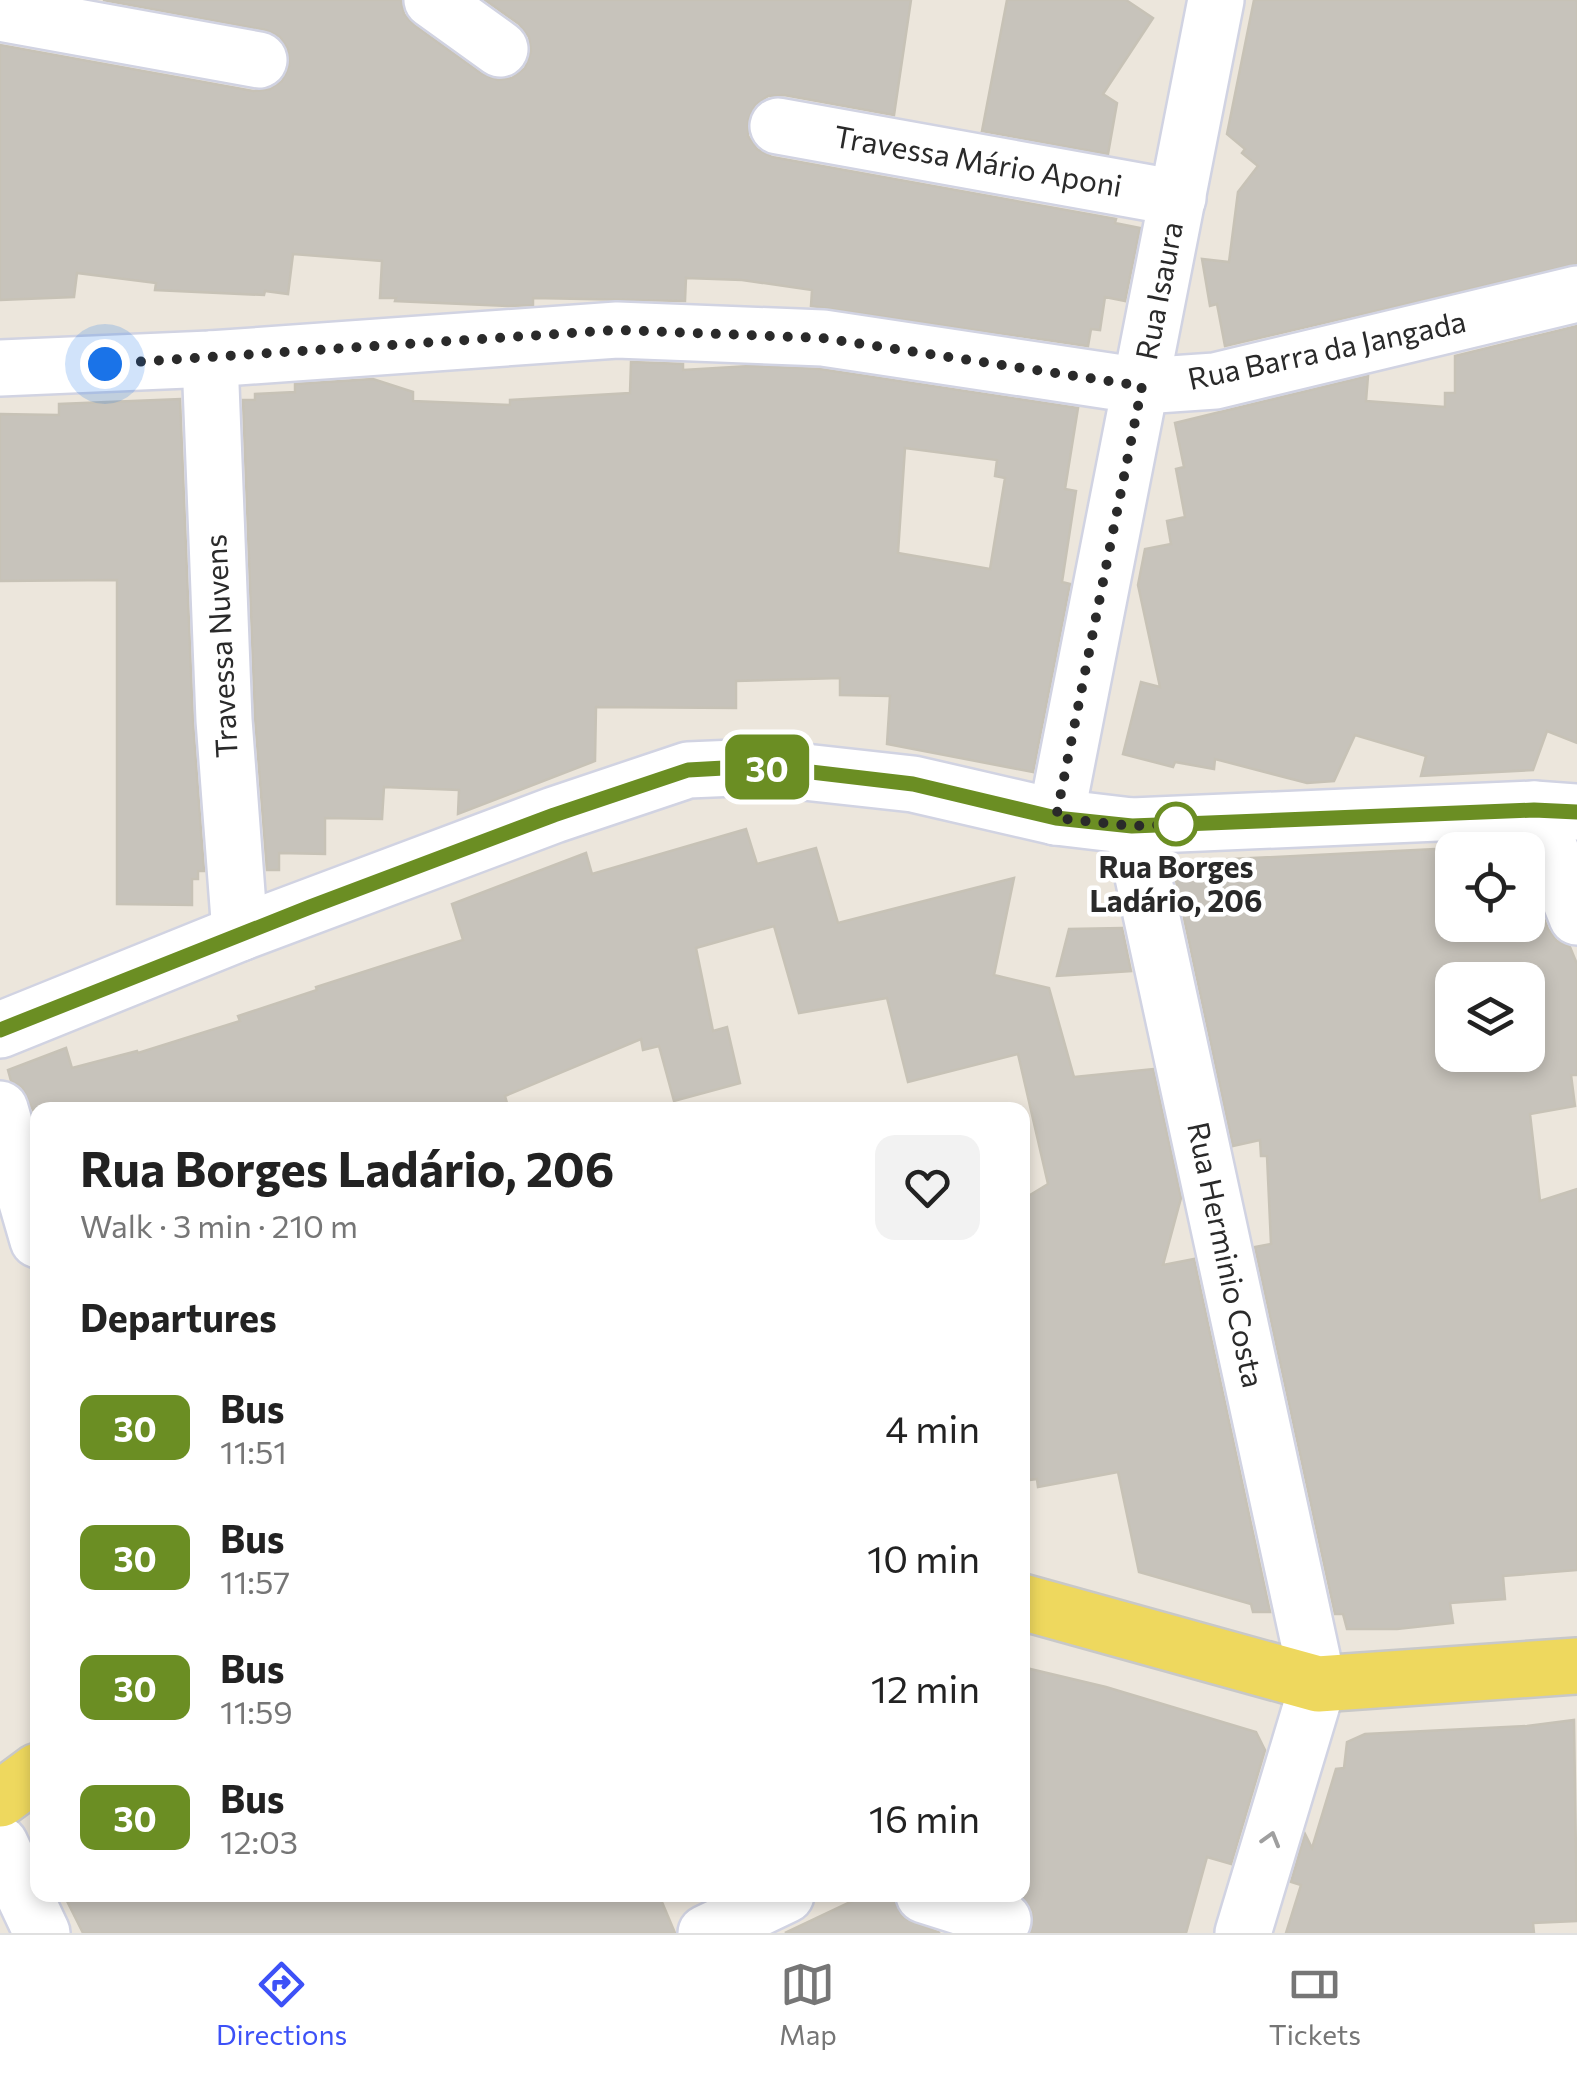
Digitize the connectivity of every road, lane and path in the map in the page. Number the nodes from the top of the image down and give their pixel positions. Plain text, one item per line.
1 (432, 0) edge
2 (1216, 0) edge
3 (0, 13) edge
4 (500, 49) dead end
5 (259, 60) dead end
6 (778, 126) dead end
7 (1178, 198) junction
8 (1577, 294) edge
9 (210, 359) junction
10 (0, 368) edge
11 (1142, 386) junction
12 (1555, 811) edge
13 (1056, 818) junction
14 (1132, 826) junction
15 (1577, 916) edge
16 (240, 933) junction
17 (0, 1030) edge
18 (0, 1109) edge
19 (30, 1212) edge
20 (1030, 1604) edge
21 (1577, 1666) edge
22 (1318, 1684) junction
23 (30, 1777) edge
24 (0, 1799) edge
25 (0, 1844) edge
26 (771, 1902) edge
27 (946, 1902) edge
28 (1004, 1920) dead end
29 (42, 1933) edge
30 (706, 1933) edge
31 (1243, 1933) edge

1 - 4 street
2 - 7 street, Rua Isaura
3 - 5 street
6 - 7 street, Travessa Mário Aponi
7 - 11 street, Rua Isaura
8 - 11 street, Rua Barra da Jangada
9 - 10 street, Rua Barra da Jangada
9 - 11 street, Rua Barra da Jangada
9 - 16 street, Travessa Nuvens
11 - 13 street, Rua Isaura
12 - 14 street
12 - 15 street
13 - 14 street
13 - 16 street
14 - 22 street, Rua Herminio Costa
16 - 17 street
18 - 19 street
20 - 22 main road
21 - 22 main road
31 -> 22 street
23 - 24 main road
25 - 29 street
26 - 30 street
27 - 28 street

